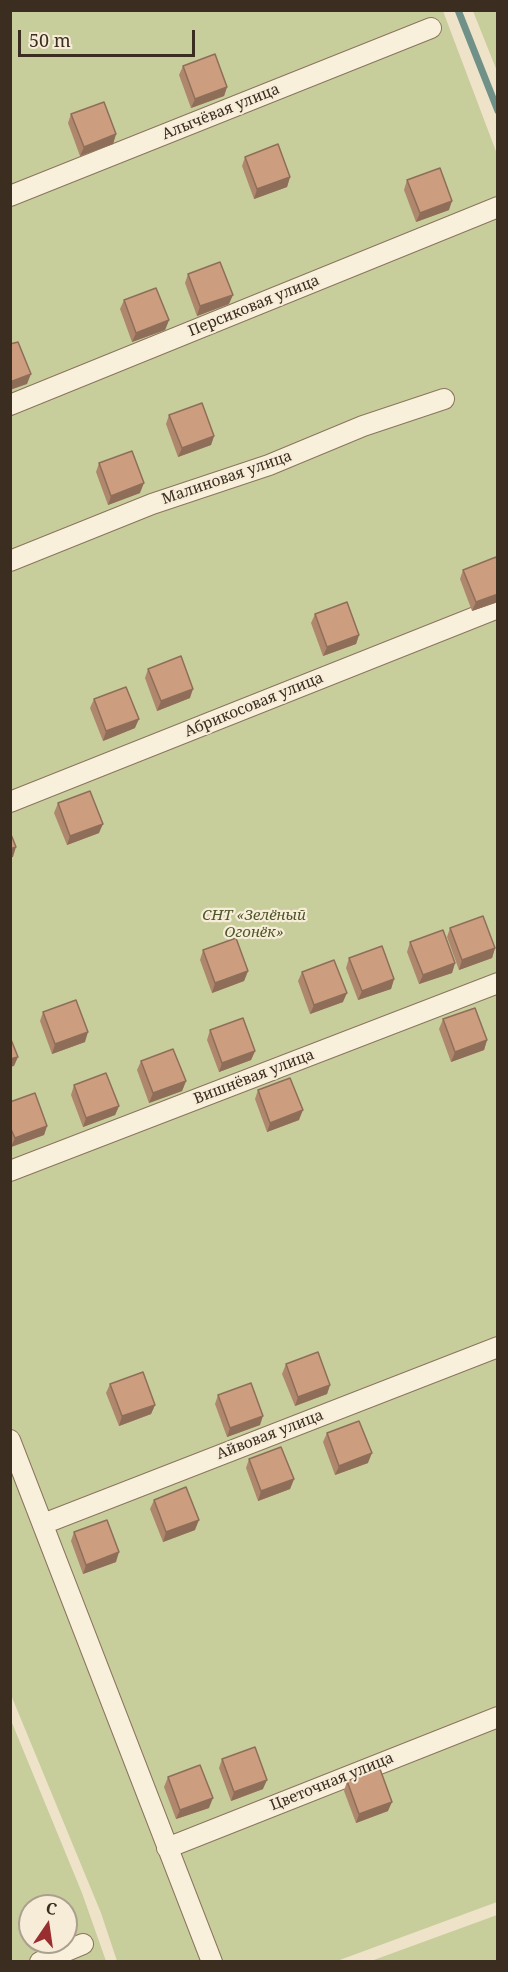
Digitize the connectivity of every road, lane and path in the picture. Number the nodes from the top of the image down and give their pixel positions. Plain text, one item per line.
1 (431, 28) dead end
2 (10, 196) edge
3 (498, 207) edge
4 (444, 399) dead end
5 (10, 405) edge
6 (10, 561) edge
7 (498, 608) edge
8 (10, 802) edge
9 (498, 983) edge
10 (10, 1171) edge
11 (498, 1347) edge
12 (10, 1440) edge
13 (43, 1524) junction
14 (498, 1717) edge
15 (167, 1848) junction
16 (83, 1944) dead end
17 (40, 1962) edge
18 (212, 1962) edge

1 - 2 street, Алычёвая улица
3 - 5 street, Персиковая улица
4 - 6 street, Малиновая улица
7 - 8 street, Абрикосовая улица
9 - 10 street, Вишнёвая улица
11 - 13 street, Айвовая улица
12 - 13 street
13 - 15 street
14 - 15 street, Цветочная улица
15 - 18 street
16 - 17 street

